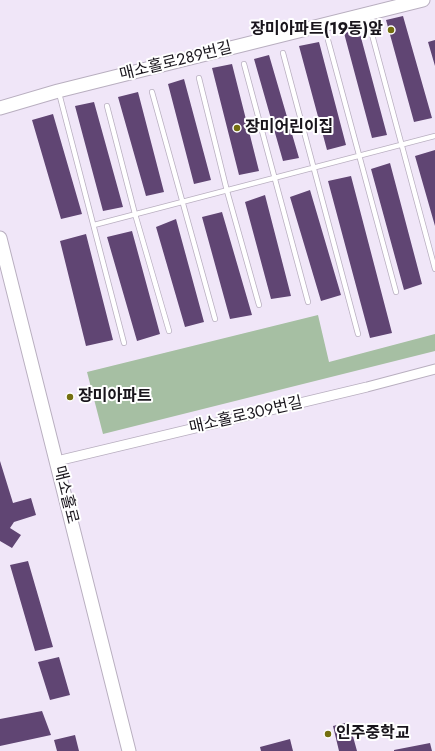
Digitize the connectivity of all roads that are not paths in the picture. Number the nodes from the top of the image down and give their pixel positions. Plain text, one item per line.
1 (423, 0) edge
2 (366, 14) junction
3 (328, 40) dead end
4 (284, 53) dead end
5 (244, 64) dead end
6 (199, 78) dead end
7 (58, 91) junction
8 (152, 92) dead end
9 (107, 106) dead end
10 (0, 108) edge
11 (435, 136) edge
12 (402, 145) junction
13 (359, 156) junction
14 (313, 168) junction
15 (274, 178) junction
16 (227, 191) junction
17 (182, 202) junction
18 (135, 214) junction
19 (94, 225) junction
20 (0, 238) edge
21 (435, 270) edge
22 (396, 292) dead end
23 (308, 302) dead end
24 (258, 305) dead end
25 (215, 319) dead end
26 (169, 331) dead end
27 (358, 334) dead end
28 (124, 344) dead end
29 (435, 370) edge
30 (57, 461) junction
31 (129, 751) edge

1 - 2 main road, 매소홀로289번길
2 - 7 main road, 매소홀로289번길
2 - 12 lane
3 - 13 lane
4 - 14 lane
5 - 15 lane
6 - 16 lane
7 - 10 main road, 매소홀로289번길
7 - 19 lane
8 - 17 lane
9 - 18 lane
11 - 12 lane
12 - 13 lane
12 - 21 lane
13 - 14 lane
13 - 22 lane
14 - 15 lane
14 - 27 lane
15 - 16 lane
15 - 23 lane
16 - 17 lane
16 - 24 lane
17 - 18 lane
17 - 25 lane
18 - 19 lane
18 - 26 lane
19 - 28 lane
20 - 30 main road, 매소홀로
29 - 30 street, 매소홀로309번길
30 - 31 main road, 매소홀로

